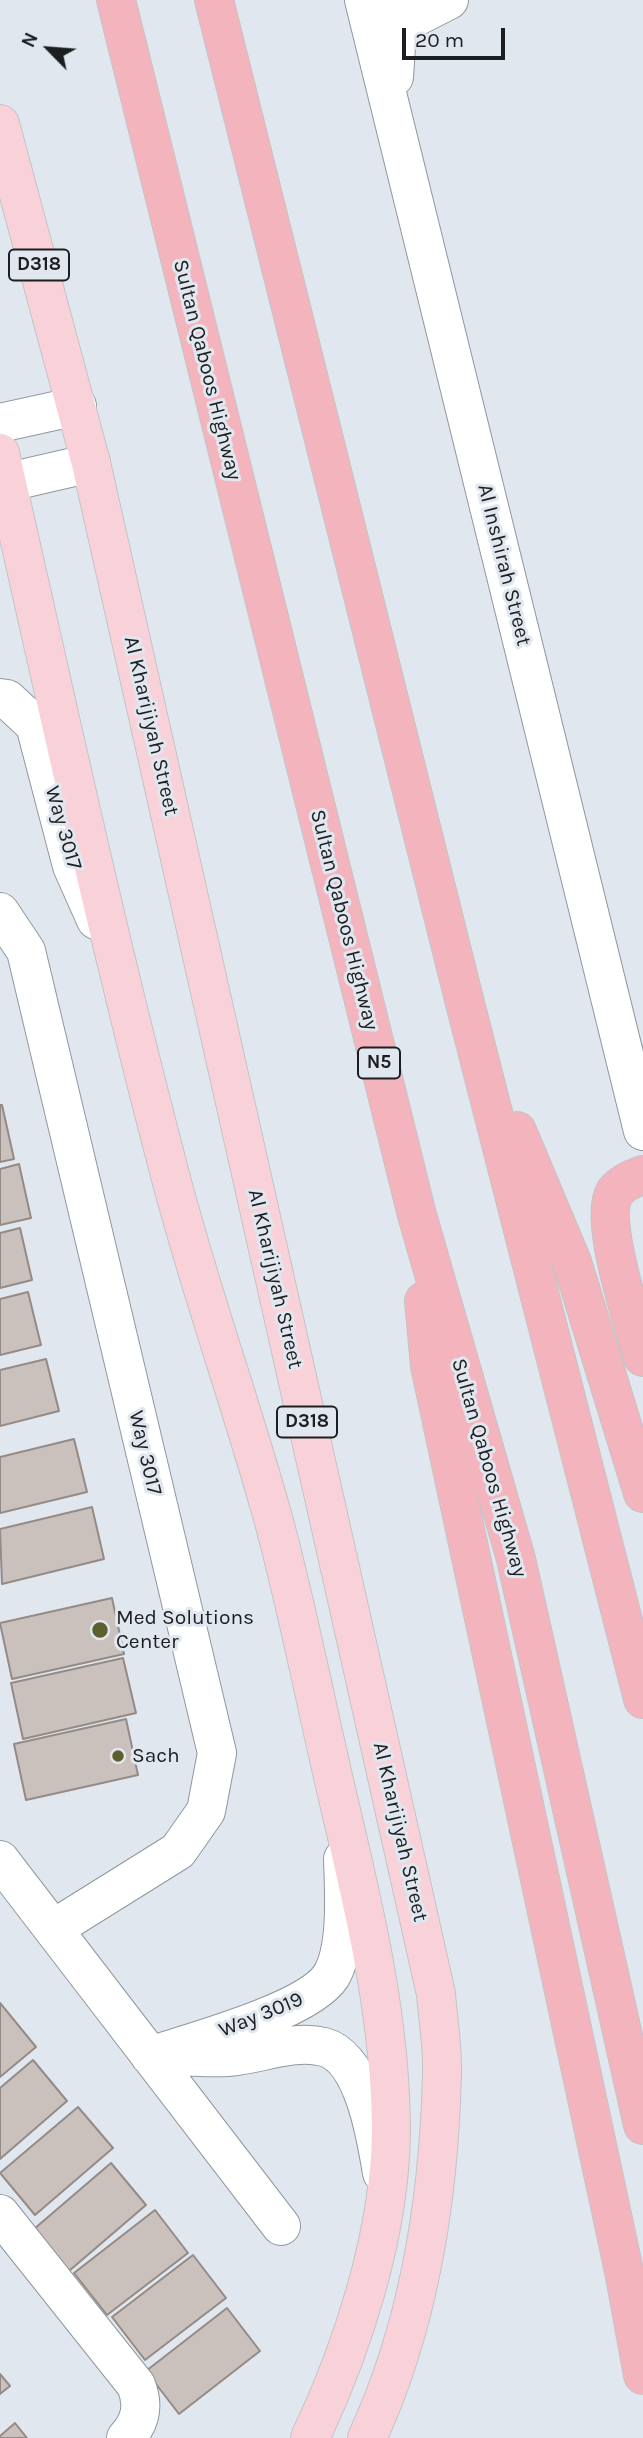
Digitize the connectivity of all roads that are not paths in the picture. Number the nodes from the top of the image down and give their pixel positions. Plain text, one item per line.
1 (116, 0) edge
2 (214, 0) edge
3 (364, 0) edge
4 (449, 0) edge
5 (399, 13) edge
6 (391, 107) junction
7 (0, 124) edge
8 (77, 406) junction
9 (0, 424) edge
10 (92, 463) junction
11 (2, 473) edge
12 (0, 698) edge
13 (0, 912) edge
14 (118, 969) junction
15 (466, 1007) junction
16 (643, 1131) edge
17 (643, 1175) edge
18 (417, 1215) junction
19 (643, 1357) edge
20 (643, 1493) edge
21 (643, 1699) edge
22 (342, 1815) junction
23 (0, 1860) edge
24 (53, 1929) junction
25 (150, 2056) junction
26 (643, 2125) edge
27 (386, 2193) junction
28 (0, 2214) edge
29 (281, 2226) dead end
30 (643, 2375) edge
31 (126, 2438) edge
32 (310, 2438) edge
33 (367, 2438) edge

1 - 18 highway, Sultan Qaboos Highway / N5
2 - 15 highway
3 - 6 street, Al Inshirah Street
4 - 5 street
5 - 6 street
6 - 16 street, Al Inshirah Street
7 - 8 main road, Al Kharijiyah Street / D318
8 - 9 street
8 - 10 main road, Al Kharijiyah Street / D318
10 - 11 street
10 - 33 main road, Al Kharijiyah Street / D318
11 - 14 main road, D318
12 - 14 street, Way 3017
13 - 24 street, Way 3017
14 - 22 main road, D318
15 - 20 highway
15 - 21 highway
17 - 19 highway
18 - 26 highway, Sultan Qaboos Highway / N5
18 - 30 highway
22 - 25 street, Way 3019
22 - 27 main road, D318
23 - 24 street
24 - 25 street
25 - 27 street, Way 3019
25 - 29 street
27 - 32 main road, D318
28 - 31 street

